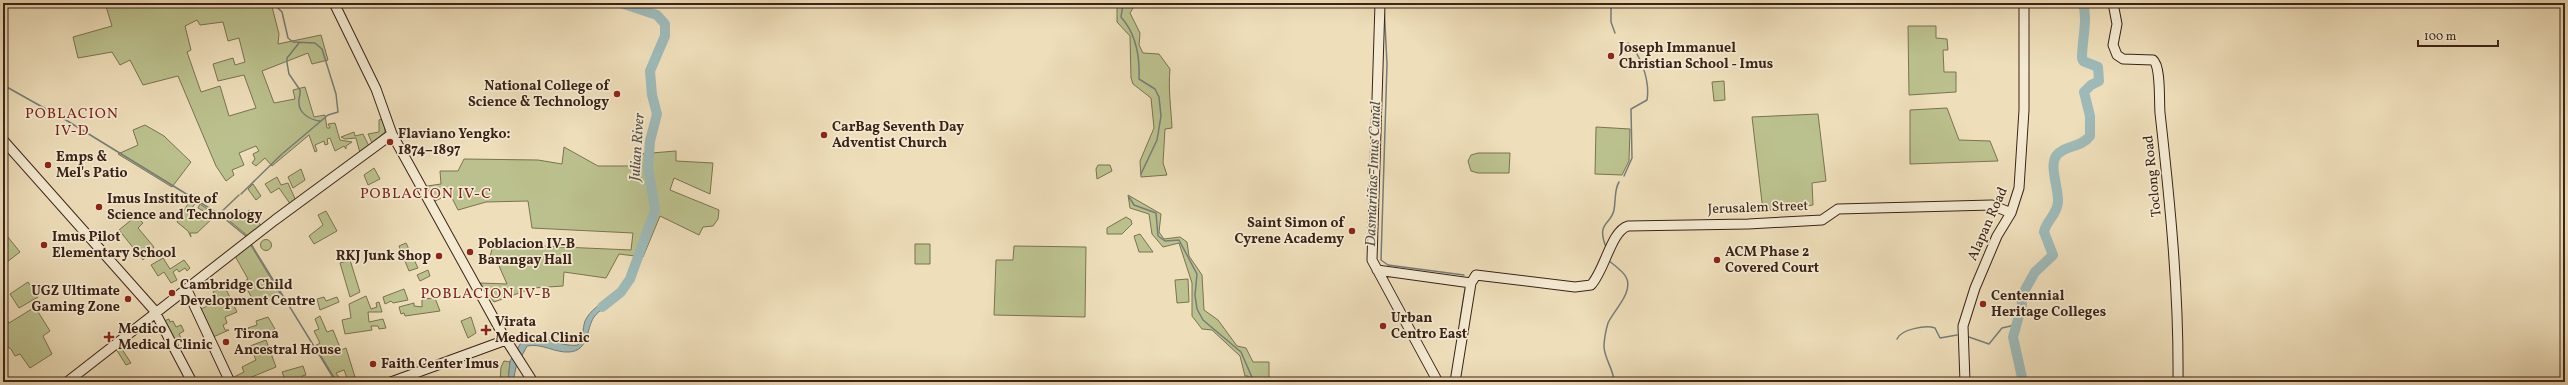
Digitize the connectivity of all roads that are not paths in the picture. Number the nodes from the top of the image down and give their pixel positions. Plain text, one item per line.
1 (334, 3) edge
2 (1380, 3) edge
3 (2024, 3) edge
4 (2114, 3) edge
5 (392, 134) junction
6 (3, 140) edge
7 (2011, 213) junction
8 (1377, 270) junction
9 (1471, 283) junction
10 (187, 290) junction
11 (156, 314) junction
12 (506, 340) junction
13 (67, 382) edge
14 (192, 382) edge
15 (230, 382) edge
16 (391, 382) edge
17 (533, 382) edge
18 (1438, 382) edge
19 (1455, 382) edge
20 (1965, 382) edge
21 (2178, 382) edge

1 - 5 main road
2 - 8 main road
3 - 7 main road, Alapan Road
4 - 21 main road, Toclong Road
5 - 10 main road
5 - 12 main road
6 - 11 main road
7 - 9 main road, Jerusalem Street
7 - 20 main road, Alapan Road
8 - 9 main road
8 - 18 main road
9 - 19 main road
10 - 11 main road
10 - 15 main road
11 - 13 main road
11 - 14 main road
12 - 16 main road
12 - 17 main road

